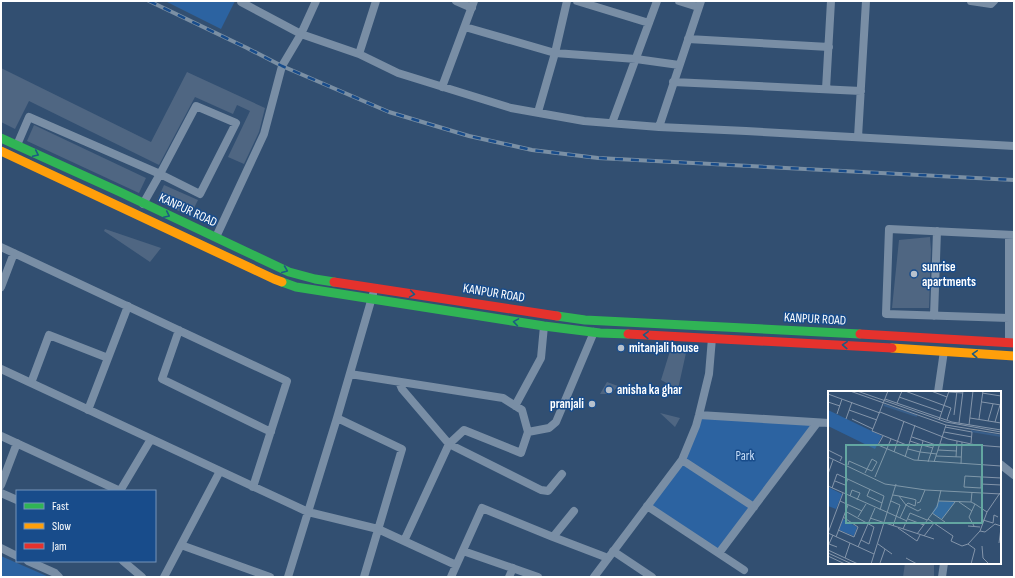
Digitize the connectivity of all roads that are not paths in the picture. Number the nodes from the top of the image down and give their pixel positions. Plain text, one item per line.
1 (242, 1) edge
2 (316, 1) edge
3 (376, 1) edge
4 (456, 1) edge
5 (567, 1) edge
6 (577, 1) edge
7 (657, 1) edge
8 (678, 1) edge
9 (831, 1) edge
10 (866, 1) edge
11 (971, 1) edge
12 (994, 1) edge
13 (473, 4) edge
14 (700, 4) edge
15 (649, 23) junction
16 (465, 27) junction
17 (302, 34) junction
18 (688, 38) junction
19 (829, 47) junction
20 (555, 53) junction
21 (359, 54) junction
22 (636, 58) junction
23 (679, 65) junction
24 (673, 82) junction
25 (442, 87) junction
26 (826, 89) junction
27 (861, 91) junction
28 (538, 112) junction
29 (612, 123) junction
30 (659, 127) junction
31 (858, 137) junction
32 (1, 138) edge
33 (17, 145) junction
34 (1014, 146) edge
35 (1, 151) edge
36 (160, 174) junction
37 (127, 196) junction
38 (143, 204) junction
39 (120, 206) junction
40 (937, 232) junction
41 (1012, 235) edge
42 (216, 237) junction
43 (1, 247) edge
44 (14, 253) junction
45 (1, 287) edge
46 (375, 288) junction
47 (1012, 290) edge
48 (372, 299) junction
49 (128, 306) junction
50 (934, 316) junction
51 (1009, 318) junction
52 (670, 325) junction
53 (544, 326) junction
54 (722, 327) junction
55 (179, 330) junction
56 (594, 332) junction
57 (669, 336) junction
58 (712, 338) junction
59 (722, 339) junction
60 (1012, 343) edge
61 (944, 351) junction
62 (1014, 356) edge
63 (108, 358) junction
64 (1, 369) edge
65 (350, 374) junction
66 (399, 382) junction
67 (31, 383) junction
68 (938, 391) edge
69 (515, 406) junction
70 (88, 410) junction
71 (699, 415) junction
72 (337, 418) junction
73 (817, 423) junction
74 (828, 423) edge
75 (270, 432) junction
76 (528, 432) junction
77 (1, 436) edge
78 (151, 439) junction
79 (17, 443) junction
80 (449, 444) junction
81 (682, 460) junction
82 (1001, 465) edge
83 (220, 471) junction
84 (562, 474) dead end
85 (1014, 475) edge
86 (1, 485) edge
87 (253, 487) junction
88 (118, 490) edge
89 (121, 490) edge
90 (1, 493) edge
91 (16, 500) edge
92 (647, 506) junction
93 (754, 507) junction
94 (574, 511) dead end
95 (308, 512) junction
96 (378, 529) junction
97 (553, 537) junction
98 (404, 541) junction
99 (181, 545) junction
100 (1, 548) edge
101 (463, 551) junction
102 (719, 553) junction
103 (611, 554) junction
104 (16, 556) edge
105 (30, 562) edge
106 (124, 562) edge
107 (944, 564) edge
108 (456, 565) junction
109 (513, 568) junction
110 (744, 570) dead end
111 (59, 577) edge
112 (142, 577) edge
113 (164, 577) edge
114 (270, 577) edge
115 (288, 577) edge
116 (364, 577) edge
117 (451, 577) edge
118 (509, 577) edge
119 (538, 577) edge
120 (594, 577) edge
121 (652, 577) edge
122 (942, 577) edge

1 - 17 street
2 - 17 street
3 - 21 street
4 - 13 street
5 - 20 street
6 - 15 street
7 - 15 street
8 - 14 street
9 - 19 street
10 - 27 street
11 - 12 street
13 - 16 street
14 - 18 street
15 - 22 street
16 - 20 street
16 - 25 street
17 - 21 street
17 - 42 street
18 - 19 street
18 - 23 street
19 - 26 street
20 - 22 street
20 - 28 street
21 - 25 street
22 - 23 street
22 - 29 street
23 - 24 street
24 - 26 street
24 - 30 street
25 - 28 street
26 - 27 street
27 - 31 street
28 - 29 street
29 - 30 street
30 - 31 street
31 - 34 street
32 - 33 street, KANPUR ROAD
33 - 36 street
33 -> 37 street, KANPUR ROAD
35 - 39 street
36 - 36 street
36 - 38 street
37 - 38 street, KANPUR ROAD
37 - 39 street
38 -> 42 street, KANPUR ROAD
39 - 48 street
40 - 41 street
40 - 50 street
40 - 50 street
41 - 47 street
42 -> 46 street, KANPUR ROAD
43 - 44 street
44 - 45 street
44 - 49 street
46 - 48 street
46 -> 52 street, KANPUR ROAD
47 - 51 street
53 -> 48 street
48 - 65 street
49 - 55 street
49 - 63 street
50 - 51 street
51 - 60 street
52 - 54 street, KANPUR ROAD
52 - 57 street
53 - 56 street
53 - 69 street
54 - 59 street
54 - 60 street, KANPUR ROAD
55 - 75 street
55 - 75 street
57 -> 56 street
56 - 76 street
57 - 58 street
58 - 59 street
58 - 71 street
61 -> 59 street
62 -> 61 street
61 - 68 street
63 - 67 street
63 - 70 street
64 - 67 street
65 - 66 street
65 - 72 street
66 - 69 street
66 - 80 street
67 - 70 street
69 - 76 street
70 - 78 street
71 - 73 street
71 - 81 street
72 - 95 street
72 - 96 street
73 - 74 street
73 - 93 street
75 - 87 street
76 - 80 street
77 - 79 street
78 - 83 street
78 - 89 street
79 - 86 street
79 - 88 street
80 - 84 street
80 - 98 street
81 - 92 street
81 - 93 street
82 - 85 street
83 - 87 street
83 - 99 street
87 - 95 street
90 - 91 street
92 - 102 street
92 - 103 street
93 - 102 street
94 - 97 street
95 - 96 street
95 - 115 street
96 - 98 street
96 - 116 street
97 - 101 street
97 - 103 street
98 - 108 street
99 - 113 street
99 - 114 street
100 - 104 street
101 - 108 street
101 - 109 street
102 - 110 street
103 - 120 street
103 - 121 street
105 - 111 street
106 - 112 street
107 - 122 street
108 - 117 street
109 - 118 street
109 - 119 street

